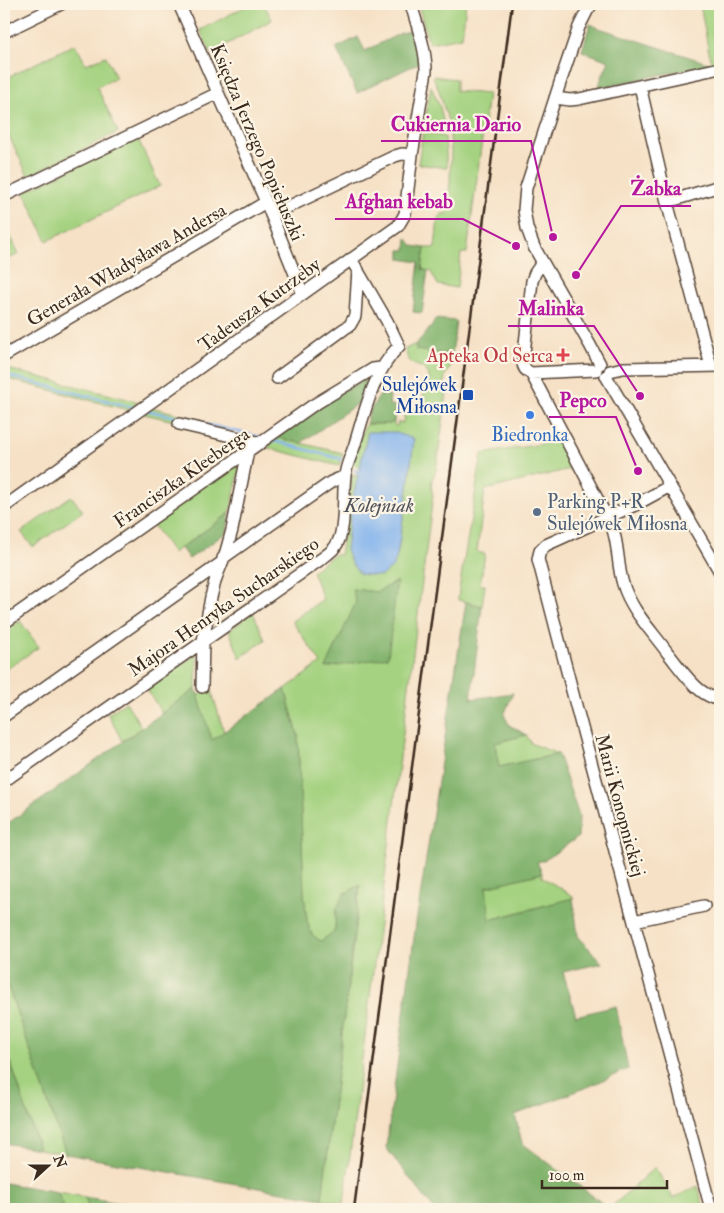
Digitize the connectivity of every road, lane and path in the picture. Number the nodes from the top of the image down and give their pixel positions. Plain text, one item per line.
1 (61, 4) edge
2 (179, 4) edge
3 (411, 4) edge
4 (592, 4) edge
5 (4, 32) edge
6 (720, 68) edge
7 (640, 86) junction
8 (218, 93) junction
9 (555, 98) junction
10 (412, 155) junction
11 (720, 186) edge
12 (4, 196) edge
13 (266, 202) junction
14 (667, 202) junction
15 (271, 215) junction
16 (352, 259) junction
17 (542, 263) junction
18 (358, 270) junction
19 (303, 294) junction
20 (4, 356) edge
21 (716, 366) edge
22 (382, 368) junction
23 (603, 370) junction
24 (531, 373) junction
25 (277, 378) dead end
26 (179, 424) dead end
27 (260, 443) junction
28 (248, 452) junction
29 (345, 476) junction
30 (670, 486) junction
31 (4, 507) edge
32 (607, 518) junction
33 (222, 560) junction
34 (720, 572) edge
35 (4, 623) edge
36 (204, 641) junction
37 (202, 687) dead end
38 (720, 700) edge
39 (4, 716) edge
40 (4, 781) edge
41 (704, 906) dead end
42 (634, 921) junction
43 (711, 1209) edge

1 - 5 street
2 - 8 street, Księdza Jerzego Popiełuszki
3 - 10 street, Tadeusza Kutrzeby
4 - 9 street
6 - 7 street
7 - 9 street
7 - 14 street
8 - 12 street
8 - 13 street, Księdza Jerzego Popiełuszki
9 - 17 street
10 - 15 street
10 - 16 street, Tadeusza Kutrzeby
11 - 14 street
13 - 15 street, Księdza Jerzego Popiełuszki
13 - 20 street, Generała Władysława Andersa
14 - 21 street
15 - 19 street, Księdza Jerzego Popiełuszki
16 - 18 street
16 - 19 street, Tadeusza Kutrzeby
17 - 23 street
17 - 24 street
18 - 22 street, Majora Henryka Sucharskiego
18 - 25 street
19 - 31 street, Tadeusza Kutrzeby
21 - 23 street
22 - 27 street, Franciszka Kleeberga
22 - 29 street, Majora Henryka Sucharskiego
23 - 24 street
23 - 30 street
24 - 32 street
26 - 27 street
27 - 28 street, Franciszka Kleeberga
28 - 33 street
28 - 35 street, Franciszka Kleeberga
29 - 33 street
29 - 36 street, Majora Henryka Sucharskiego
30 - 32 street, Marii Konopnickiej
30 - 34 street
32 - 38 street
32 - 42 street, Marii Konopnickiej
33 - 36 street
33 - 39 street
36 - 37 street
36 - 40 street, Majora Henryka Sucharskiego
41 - 42 street
42 - 43 street, Marii Konopnickiej

